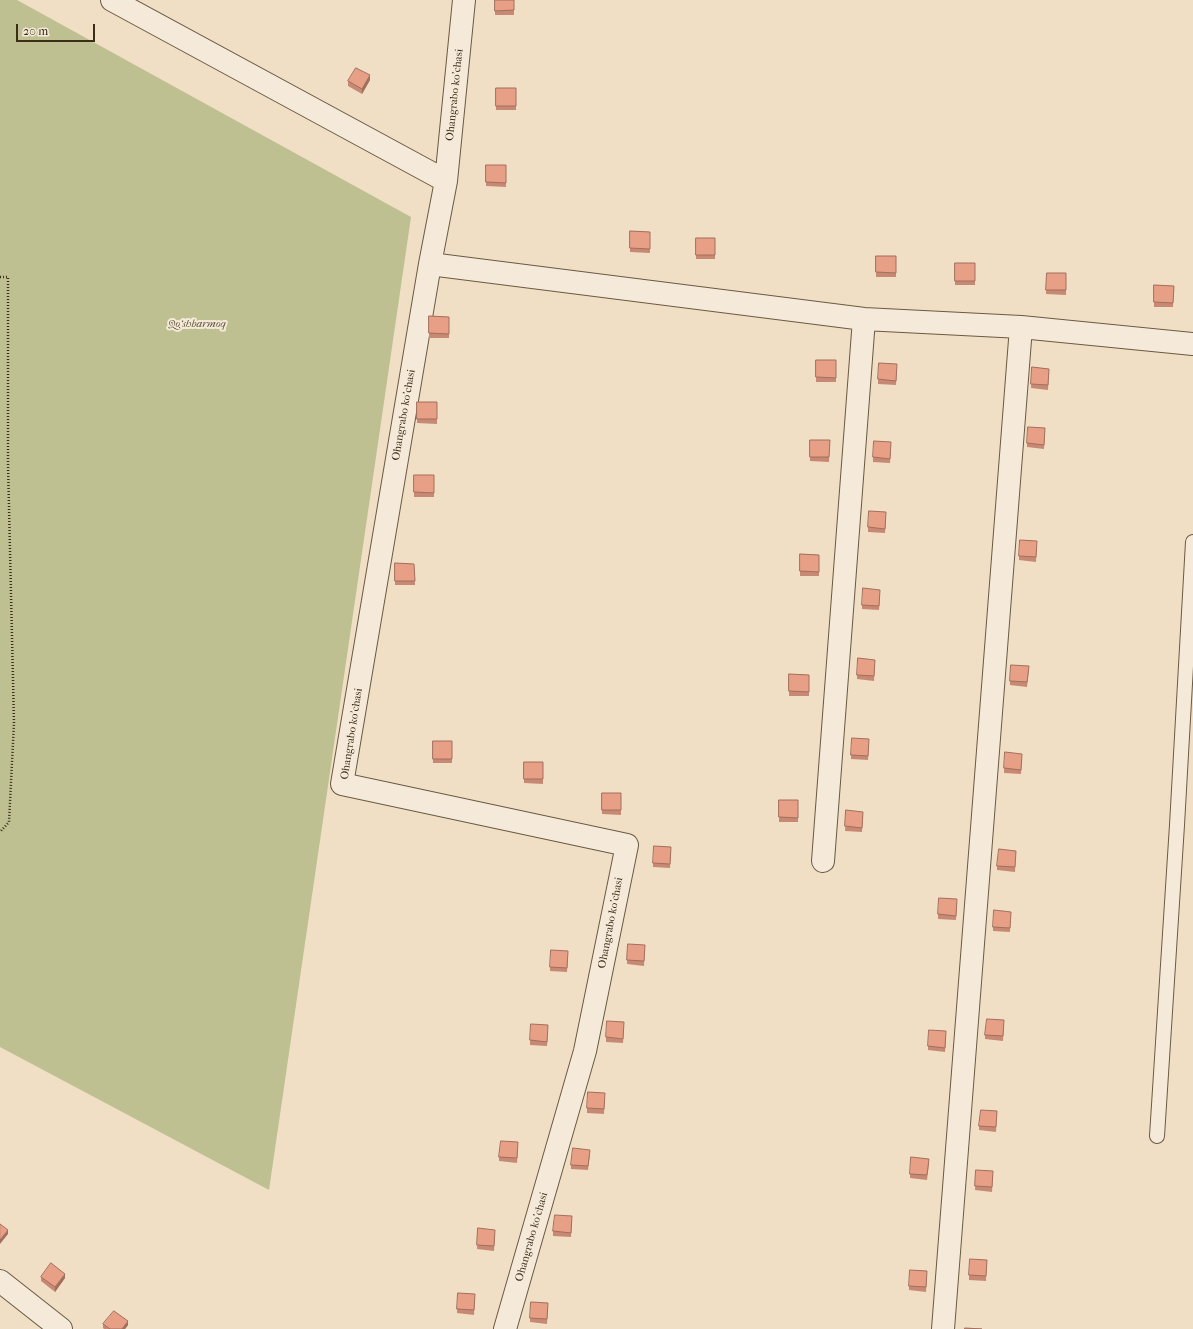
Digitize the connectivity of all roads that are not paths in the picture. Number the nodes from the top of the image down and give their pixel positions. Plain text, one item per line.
1 (112, 0) edge
2 (464, 0) edge
3 (446, 182) junction
4 (430, 264) junction
5 (864, 319) junction
6 (1021, 327) junction
7 (1193, 344) edge
8 (1193, 542) edge
9 (823, 862) dead end
10 (1157, 1136) dead end
11 (0, 1281) edge
12 (62, 1329) edge
13 (505, 1329) edge
14 (943, 1329) edge

1 - 3 street
2 - 3 street, Ohangrabo ko'chasi
3 - 4 street, Ohangrabo ko'chasi
4 - 5 street
4 - 13 street, Ohangrabo ko'chasi
5 - 6 street
5 - 9 street
6 - 7 street
6 - 14 street
8 - 10 lane
11 - 12 street

